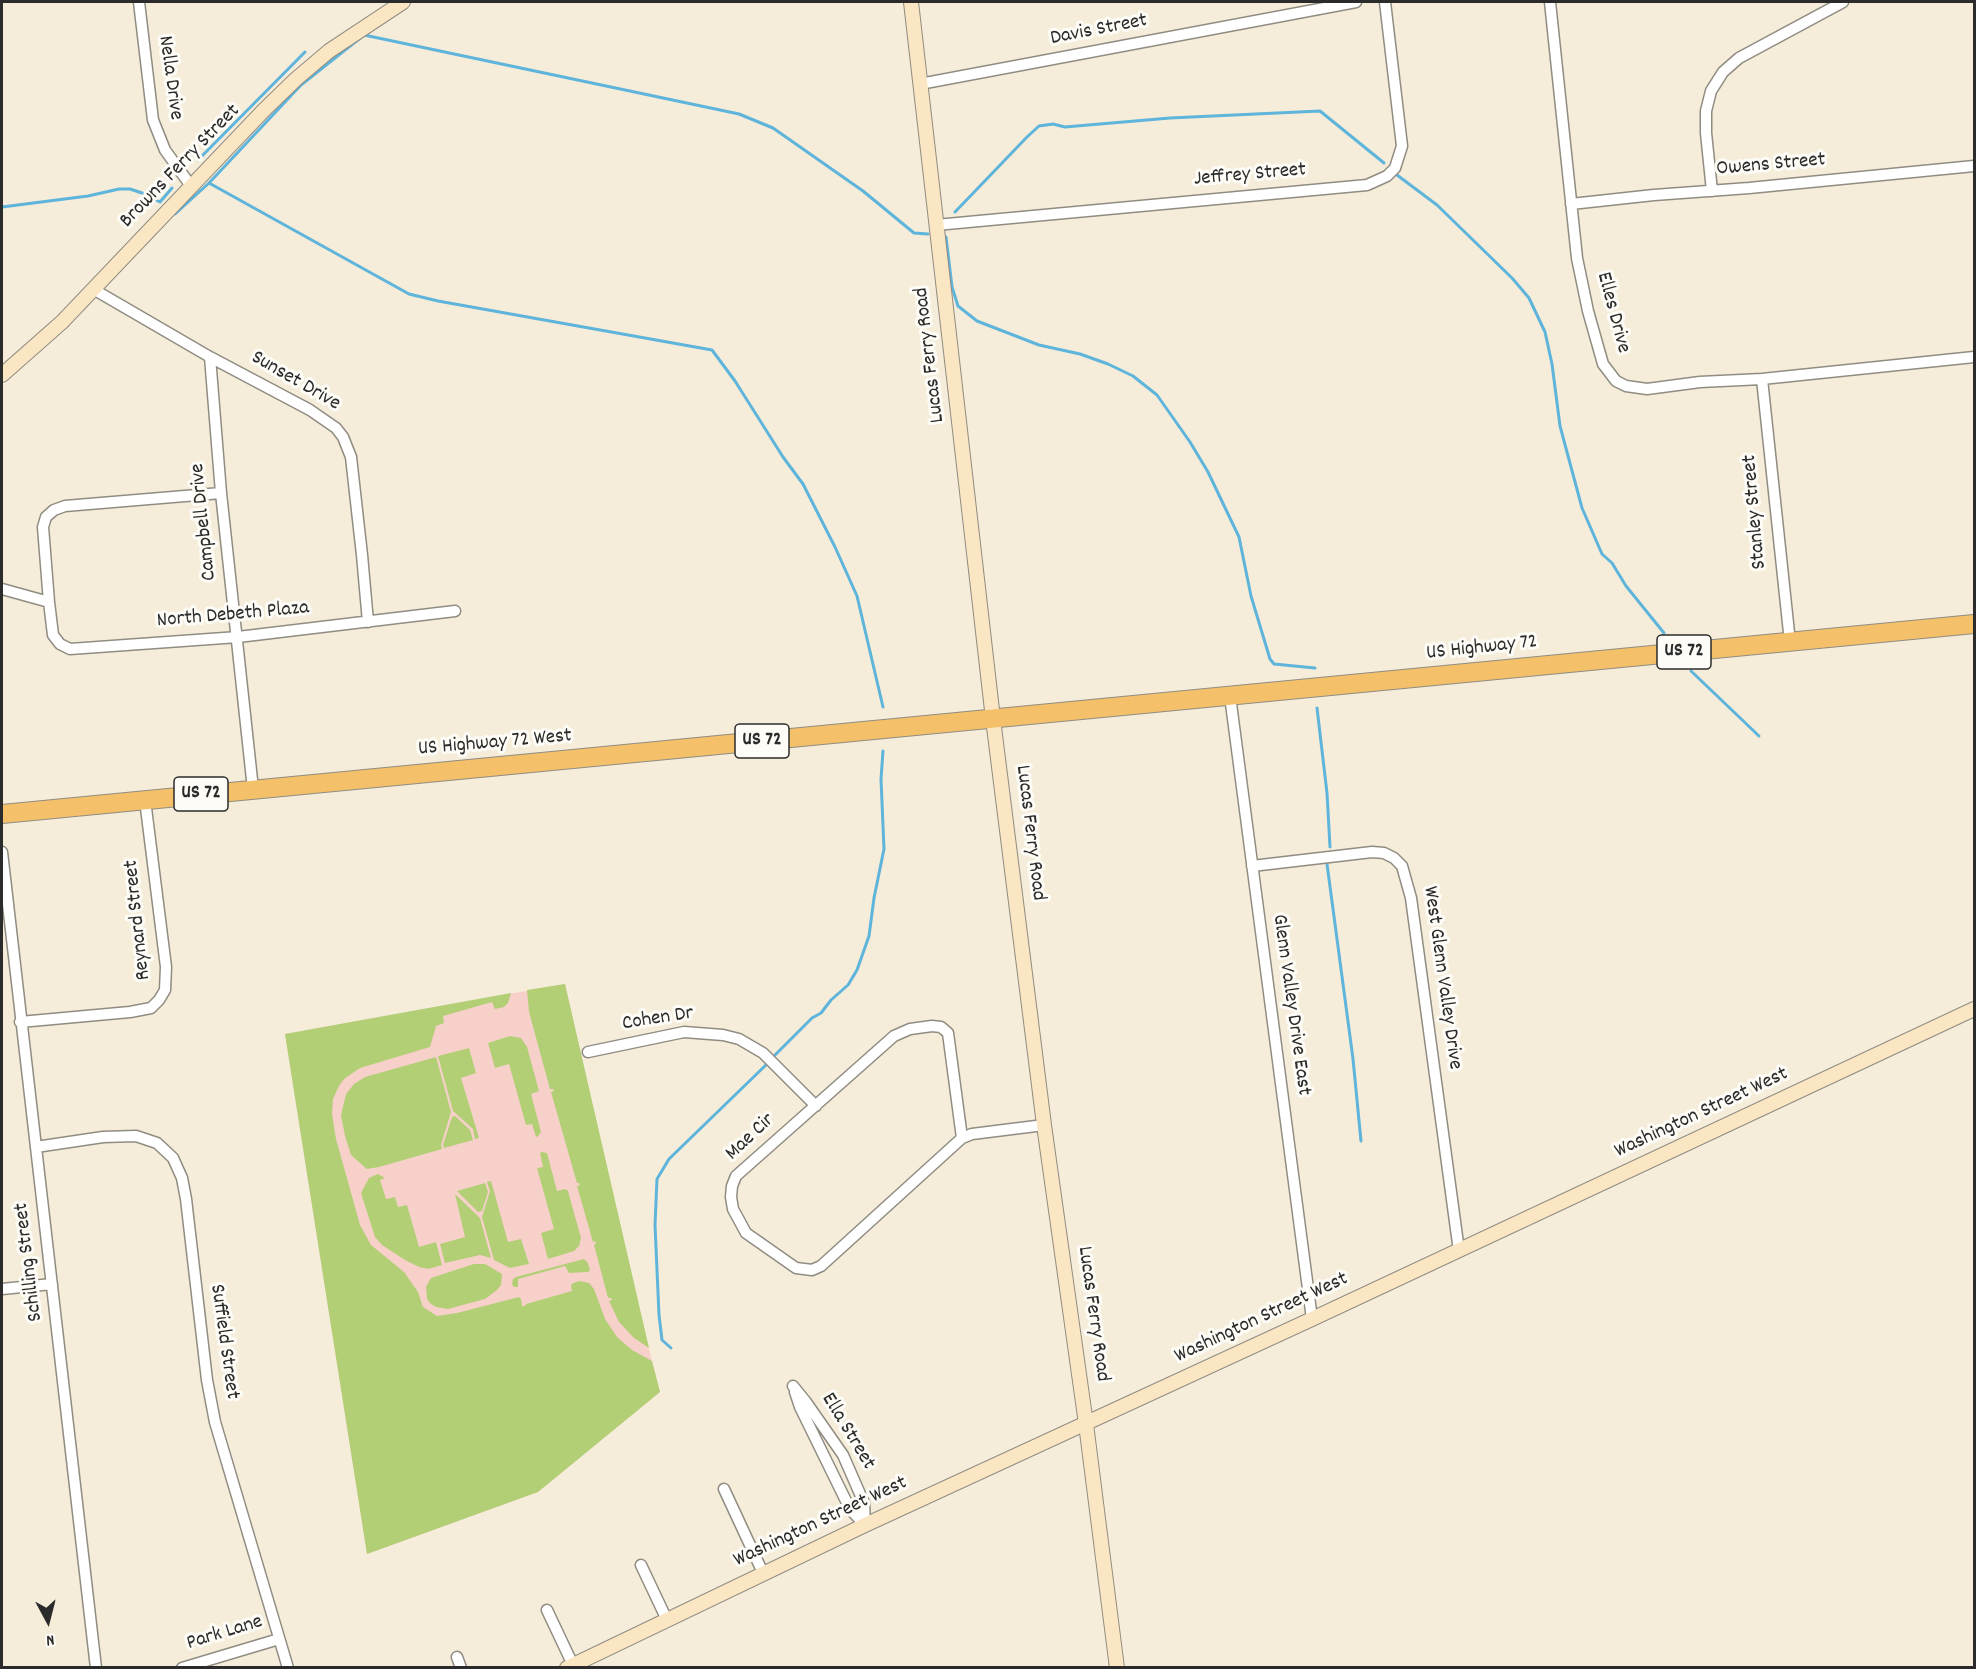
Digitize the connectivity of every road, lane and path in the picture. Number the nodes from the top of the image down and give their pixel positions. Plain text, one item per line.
1 (139, 2) edge
2 (403, 2) edge
3 (911, 2) edge
4 (1356, 2) edge
5 (1385, 2) edge
6 (1550, 2) edge
7 (1843, 2) edge
8 (920, 84) junction
9 (1974, 166) edge
10 (191, 186) junction
11 (1712, 191) junction
12 (1571, 204) junction
13 (936, 225) junction
14 (93, 289) junction
15 (210, 357) junction
16 (1974, 357) edge
17 (2, 375) edge
18 (1762, 379) junction
19 (221, 493) junction
20 (2, 589) edge
21 (49, 602) junction
22 (455, 611) dead end
23 (368, 622) junction
24 (1974, 624) edge
25 (238, 637) junction
26 (1790, 642) junction
27 (1230, 696) junction
28 (993, 719) junction
29 (253, 789) junction
30 (146, 800) junction
31 (2, 814) edge
32 (2, 852) edge
33 (1252, 866) junction
34 (1974, 1009) edge
35 (20, 1022) junction
36 (588, 1052) dead end
37 (816, 1106) junction
38 (1044, 1125) junction
39 (962, 1138) junction
40 (36, 1147) junction
41 (1459, 1251) junction
42 (52, 1284) junction
43 (2, 1289) edge
44 (1312, 1319) junction
45 (1086, 1424) junction
46 (724, 1489) dead end
47 (864, 1525) junction
48 (641, 1565) dead end
49 (763, 1573) junction
50 (547, 1610) dead end
51 (668, 1620) junction
52 (279, 1639) junction
53 (570, 1666) edge
54 (96, 1668) edge
55 (182, 1668) edge
56 (288, 1668) edge
57 (1117, 1668) edge

1 - 10 street, Nella Drive
2 - 10 street, Browns Ferry Street
3 - 8 street, Lucas Ferry Road
4 - 8 street, Davis Street
5 - 13 street, Jeffrey Street
6 - 12 street, Elles Drive
7 - 11 street
8 - 13 street, Lucas Ferry Road
9 - 11 street, Owens Street
10 - 14 street, Browns Ferry Street
11 - 12 street, Owens Street
12 - 18 street, Elles Drive
13 - 28 street, Lucas Ferry Road
14 - 15 street, Sunset Drive
14 - 17 street, Browns Ferry Street
15 - 19 street, Campbell Drive
15 - 23 street, Sunset Drive
16 - 18 street, Elles Drive
18 - 26 street, Stanley Street
19 - 21 street, North Debeth Plaza
19 - 25 street, Campbell Drive
20 - 21 street
21 - 25 street, North Debeth Plaza
22 - 23 street, North Debeth Plaza
23 - 25 street, North Debeth Plaza
24 - 26 highway, US Highway 72 / US 72
25 - 29 street, Campbell Drive
26 - 27 highway, US Highway 72 / US 72
27 - 28 highway, US Highway 72 / US 72
27 - 33 street, Glenn Valley Drive East
28 - 29 highway, US Highway 72 West / US 72
28 - 38 street, Lucas Ferry Road
29 - 30 highway, US Highway 72 West / US 72
30 - 31 highway, US Highway 72 West / US 72
30 - 35 street, Reynard Street
32 - 35 street, Schilling Street
33 - 41 street, West Glenn Valley Drive
33 - 44 street, Glenn Valley Drive East
34 - 41 street, Washington Street West
35 - 40 street, Schilling Street
36 - 37 street, Cohen Dr
37 - 39 street, Mae Cir
37 - 39 street, Mae Cir
38 - 39 street, Mae Cir
38 - 45 street, Lucas Ferry Road
40 - 42 street, Schilling Street
40 - 52 street, Suffield Street
41 - 44 street, Washington Street West
42 - 43 street
42 - 54 street, Schilling Street
44 - 45 street, Washington Street West
45 - 47 street, Washington Street West
45 - 57 street, Lucas Ferry Road
46 - 49 street
47 - 47 street, Ella Street
47 - 49 street, Washington Street West
48 - 51 street
49 - 51 street, Washington Street West
50 - 53 street
51 - 53 street, Washington Street West
52 - 55 street, Park Lane
52 - 56 street, Suffield Street

